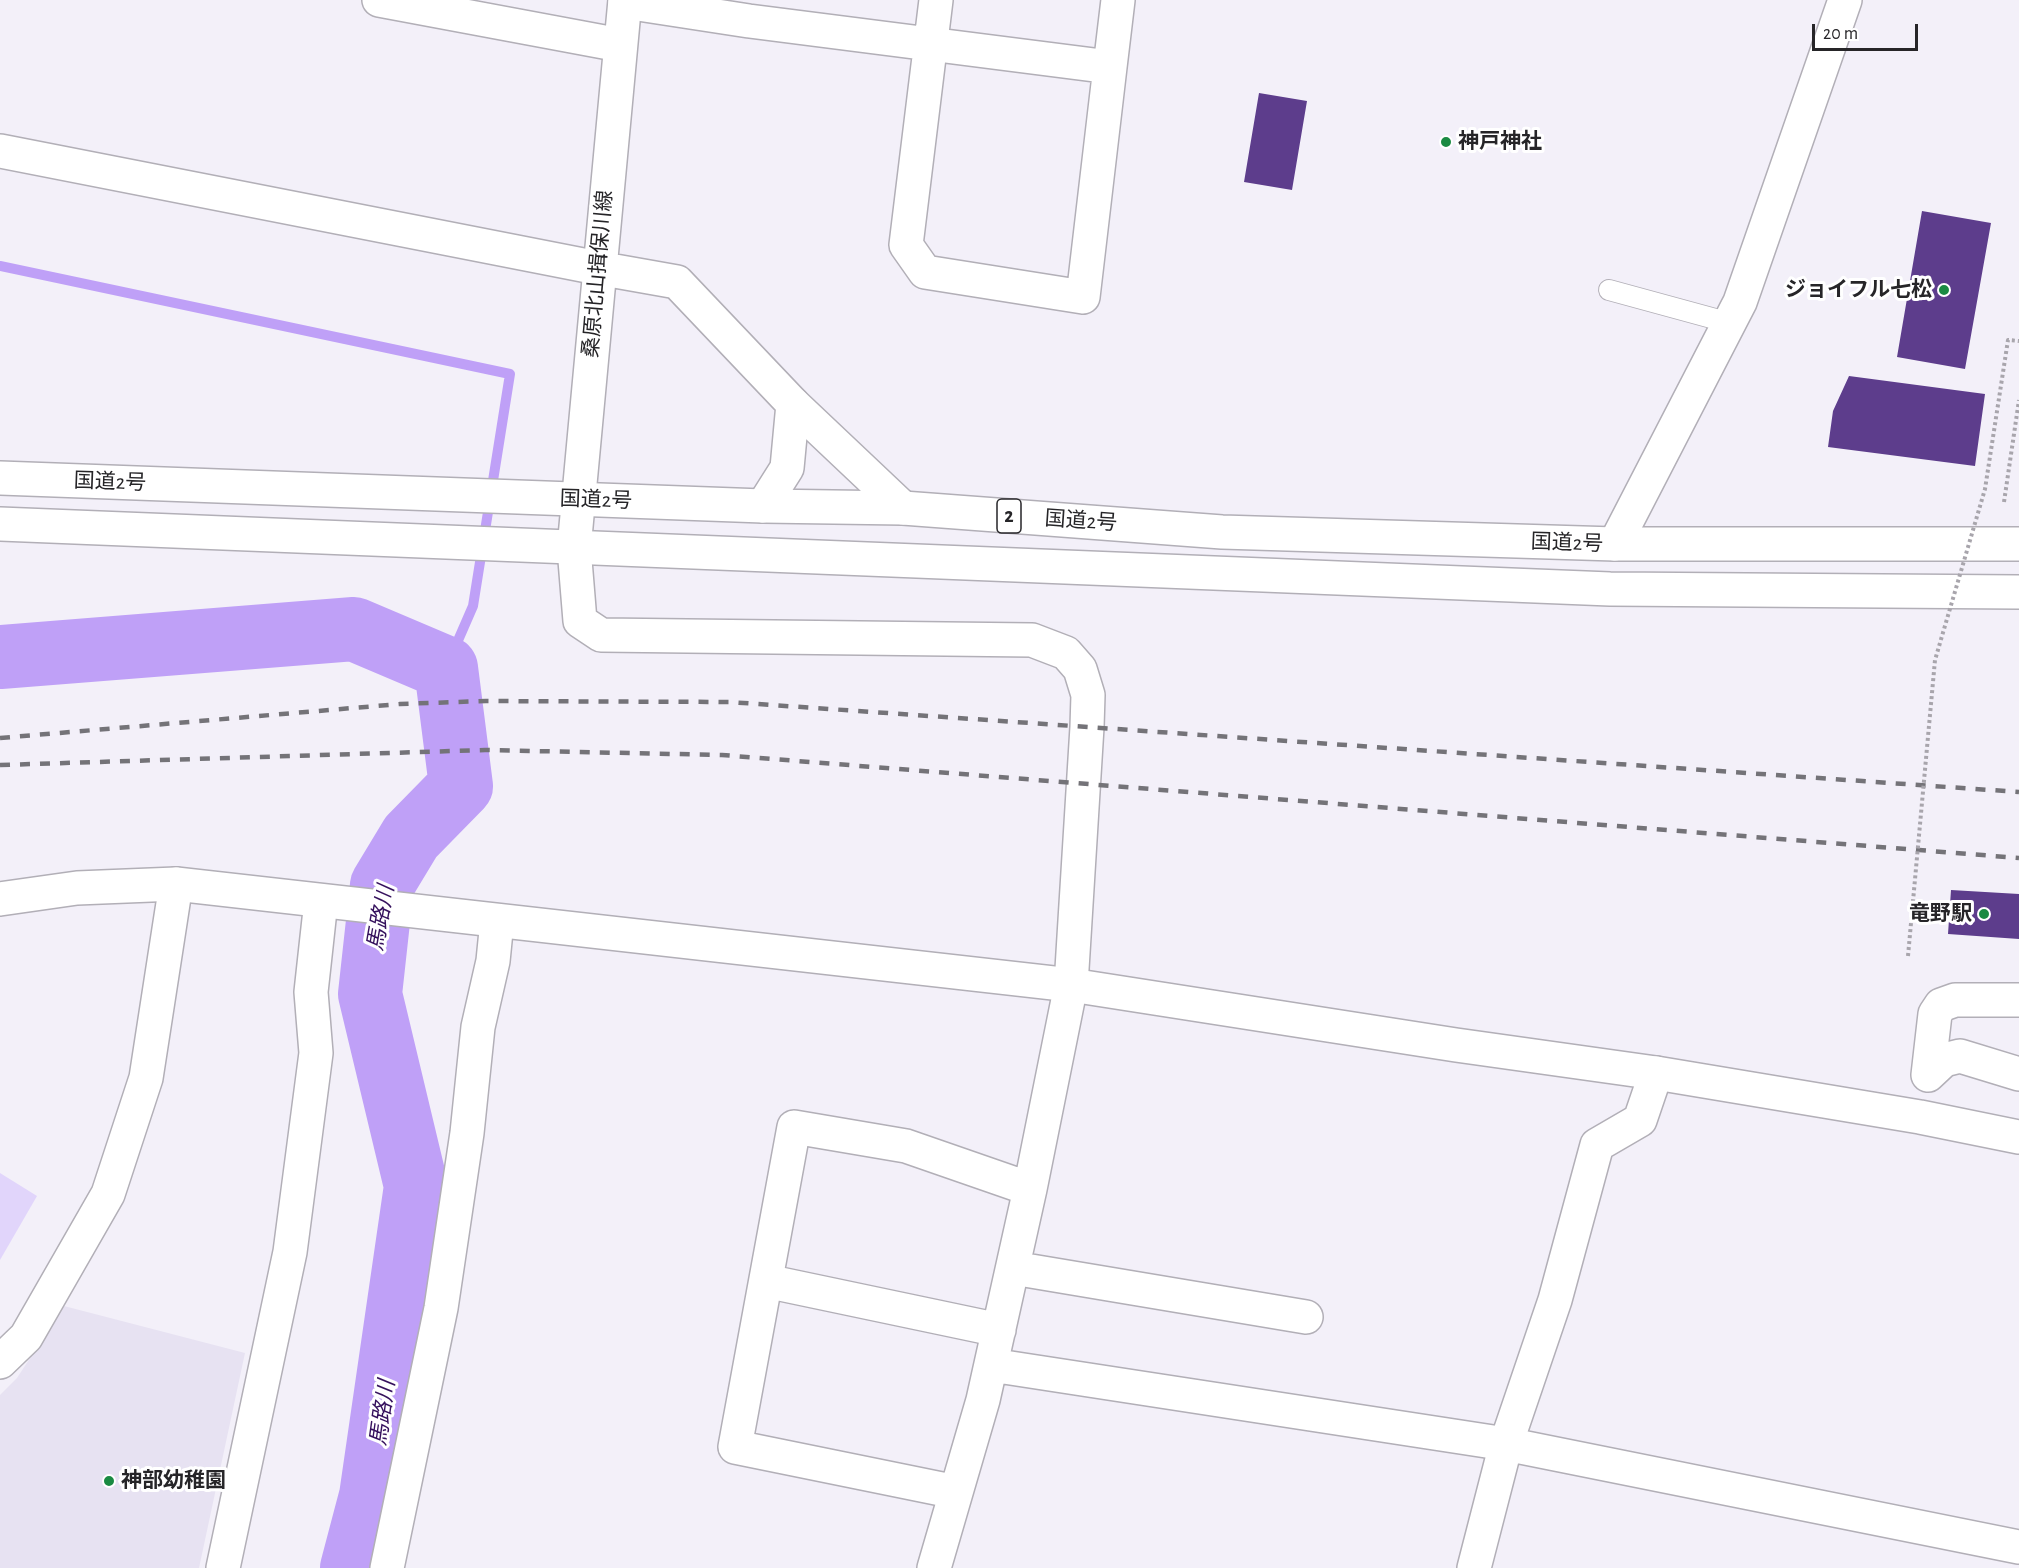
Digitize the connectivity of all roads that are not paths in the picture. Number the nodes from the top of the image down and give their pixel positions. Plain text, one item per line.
1 (379, 0) edge
2 (936, 0) edge
3 (1118, 0) edge
4 (1845, 0) edge
5 (625, 1) edge
6 (750, 11) edge
7 (931, 44) junction
8 (620, 45) junction
9 (1110, 67) junction
10 (0, 151) edge
11 (598, 268) junction
12 (1609, 290) dead end
13 (1730, 323) junction
14 (792, 404) junction
15 (0, 478) edge
16 (577, 500) junction
17 (763, 507) junction
18 (903, 508) junction
19 (0, 524) edge
20 (1615, 544) junction
21 (2019, 544) edge
22 (574, 548) junction
23 (2019, 592) edge
24 (176, 884) junction
25 (0, 899) edge
26 (331, 902) junction
27 (489, 920) junction
28 (1071, 985) junction
29 (2019, 1000) edge
30 (1656, 1073) junction
31 (2019, 1074) edge
32 (1928, 1075) junction
33 (1920, 1117) junction
34 (2019, 1137) edge
35 (1030, 1189) junction
36 (1013, 1268) junction
37 (766, 1281) junction
38 (1306, 1317) dead end
39 (999, 1330) junction
40 (0, 1362) edge
41 (991, 1365) junction
42 (1506, 1444) junction
43 (956, 1492) junction
44 (2019, 1547) edge
45 (224, 1568) edge
46 (387, 1568) edge
47 (934, 1568) edge
48 (1474, 1568) edge

1 - 8 main road
2 - 7 main road
3 - 9 main road
4 - 13 main road
5 - 6 main road
5 - 8 main road, 桑原北山揖保川線
6 - 7 main road
7 - 9 main road
7 - 9 main road
8 - 11 main road, 桑原北山揖保川線
10 - 11 main road
11 - 14 main road
11 - 16 main road, 桑原北山揖保川線
12 - 13 lane
13 - 20 main road
14 - 17 main road
14 - 18 main road
15 - 16 main road, 国道2号 / 2
16 - 17 main road, 国道2号 / 2
16 - 22 main road, 桑原北山揖保川線
17 - 18 main road, 国道2号 / 2
18 - 20 main road, 国道2号 / 2
19 - 22 main road, 国道2号
20 - 21 main road, 国道2号 / 2
22 - 23 main road, 国道2号
22 - 28 main road, 桑原北山揖保川線
24 - 25 main road
24 - 26 main road
24 - 40 main road
26 - 27 main road
26 - 45 main road
27 - 28 main road
27 - 46 main road
28 - 30 main road
28 - 35 main road
29 - 32 main road
30 - 33 main road
30 - 42 main road
31 - 32 main road
32 - 33 main road
33 - 34 main road
35 - 36 main road
35 - 37 main road
36 - 38 main road
36 - 39 main road
37 - 39 main road
37 - 43 main road
39 - 41 main road
41 - 42 main road
41 - 43 main road
42 - 44 main road
42 - 48 main road
43 - 47 main road

